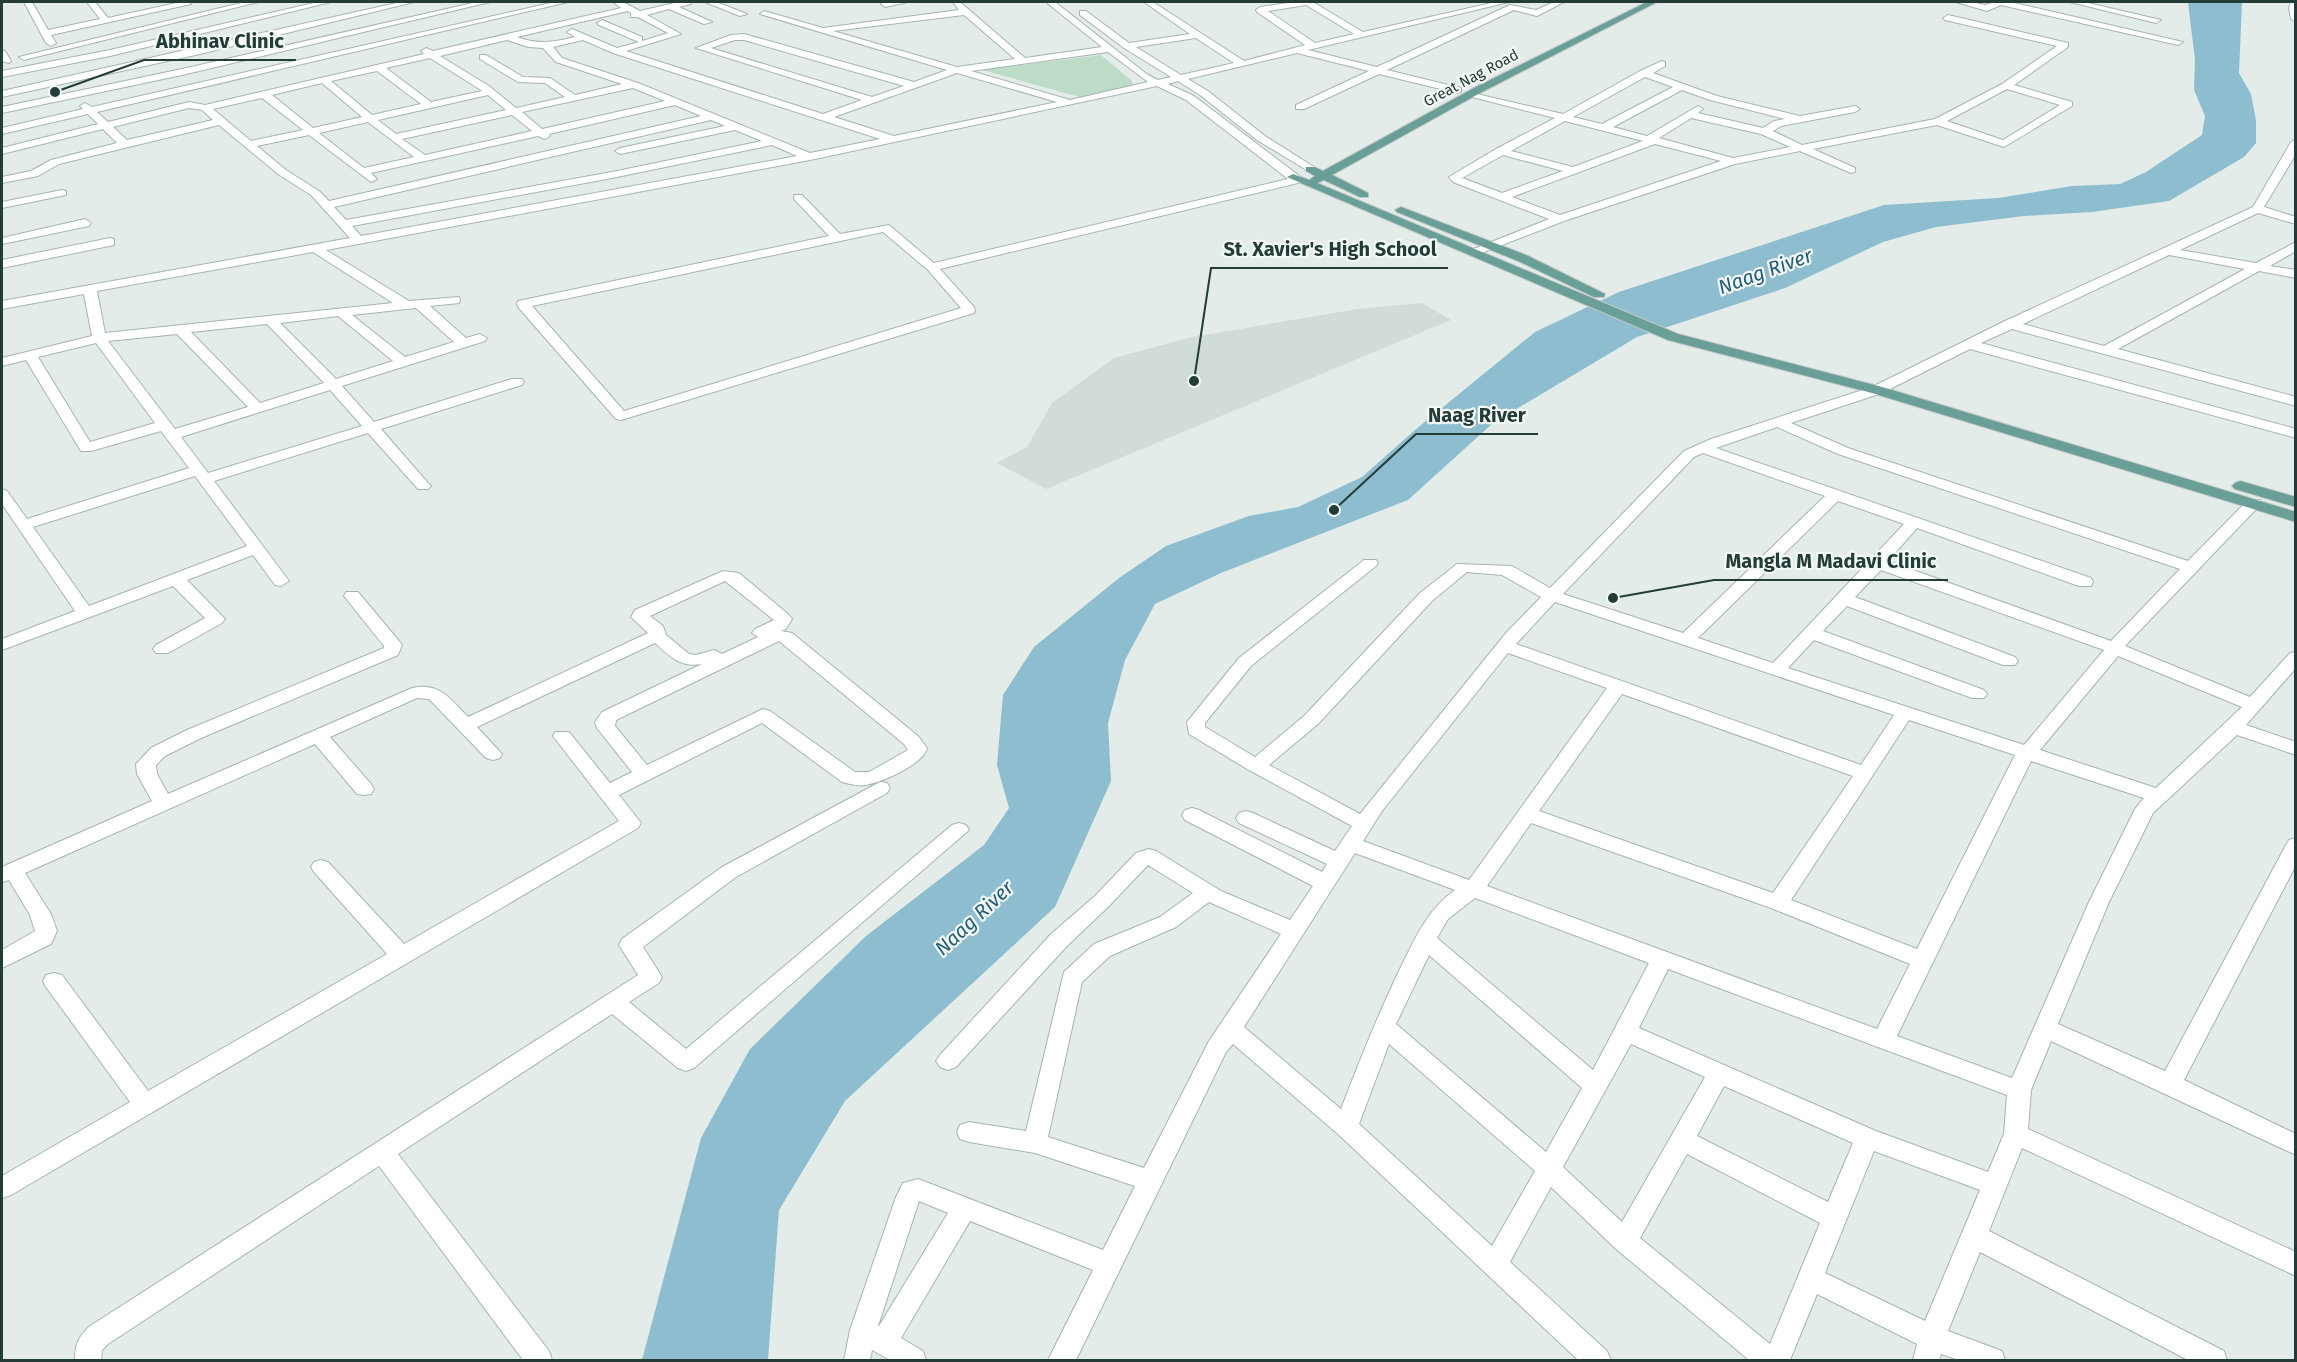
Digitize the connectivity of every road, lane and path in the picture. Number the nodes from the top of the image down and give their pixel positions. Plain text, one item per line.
1 (28, 2) edge
2 (91, 2) edge
3 (254, 2) edge
4 (319, 2) edge
5 (410, 2) edge
6 (486, 2) edge
7 (564, 2) edge
8 (615, 2) edge
9 (683, 2) edge
10 (709, 2) edge
11 (904, 2) edge
12 (955, 2) edge
13 (1050, 2) edge
14 (1148, 2) edge
15 (1308, 2) edge
16 (1560, 2) edge
17 (1630, 2) edge
18 (1653, 2) edge
19 (1960, 2) edge
20 (1999, 2) edge
21 (2074, 2) edge
22 (2295, 2) edge
23 (186, 3) edge
24 (885, 4) dead end
25 (1506, 4) edge
26 (669, 6) junction
27 (1075, 7) dead end
28 (1987, 8) junction
29 (626, 9) junction
30 (217, 10) junction
31 (964, 12) junction
32 (201, 14) junction
33 (637, 14) junction
34 (743, 14) dead end
35 (764, 14) dead end
36 (346, 15) junction
37 (1948, 18) dead end
38 (2295, 19) edge
39 (2156, 20) dead end
40 (106, 21) junction
41 (238, 22) junction
42 (570, 22) junction
43 (707, 22) dead end
44 (602, 23) junction
45 (209, 28) junction
46 (371, 28) junction
47 (819, 30) junction
48 (46, 33) junction
49 (581, 33) junction
50 (1198, 35) junction
51 (1362, 35) junction
52 (263, 36) junction
53 (507, 37) junction
54 (639, 39) dead end
55 (401, 40) junction
56 (238, 42) junction
57 (2178, 42) dead end
58 (1127, 46) junction
59 (1313, 46) junction
60 (291, 47) junction
61 (546, 47) junction
62 (1110, 49) junction
63 (54, 50) junction
64 (1295, 50) junction
65 (2168, 50) dead end
66 (616, 51) junction
67 (433, 53) junction
68 (26, 56) junction
69 (483, 57) dead end
70 (3, 59) edge
71 (318, 59) junction
72 (1023, 62) junction
73 (1242, 64) junction
74 (1662, 64) dead end
75 (35, 67) junction
76 (378, 67) junction
77 (957, 70) junction
78 (1378, 70) junction
79 (1643, 73) junction
80 (2, 74) edge
81 (347, 75) junction
82 (1180, 79) junction
83 (324, 80) junction
84 (55, 83) junction
85 (1154, 83) junction
86 (634, 85) junction
87 (913, 85) junction
88 (2006, 86) junction
89 (1680, 87) junction
90 (1457, 90) junction
91 (489, 92) junction
92 (2, 94) edge
93 (264, 94) junction
94 (1472, 94) junction
95 (70, 96) junction
96 (573, 98) junction
97 (1714, 98) junction
98 (871, 100) junction
99 (676, 102) junction
100 (1074, 104) junction
101 (429, 105) junction
102 (1300, 107) dead end
103 (205, 108) junction
104 (1855, 109) dead end
105 (2, 110) edge
106 (92, 111) junction
107 (513, 111) junction
108 (1689, 114) junction
109 (712, 117) junction
110 (1562, 117) junction
111 (822, 118) junction
112 (1798, 118) junction
113 (371, 119) junction
114 (223, 122) junction
115 (1938, 122) junction
116 (106, 125) junction
117 (736, 127) junction
118 (1605, 127) junction
119 (2, 131) edge
120 (308, 131) junction
121 (540, 132) junction
122 (1765, 132) junction
123 (395, 137) junction
124 (1653, 139) junction
125 (894, 140) junction
126 (1363, 141) dead end
127 (773, 142) junction
128 (125, 144) junction
129 (248, 145) junction
130 (1803, 148) junction
131 (2, 151) edge
132 (1500, 151) junction
133 (2294, 151) edge
134 (604, 154) dead end
135 (810, 157) junction
136 (423, 158) junction
137 (564, 158) junction
138 (1733, 161) junction
139 (1316, 166) junction
140 (1573, 170) junction
141 (1851, 170) dead end
142 (362, 172) junction
143 (549, 173) dead end
144 (1324, 176) junction
145 (2, 180) edge
146 (1299, 180) junction
147 (560, 185) junction
148 (386, 192) junction
149 (62, 193) dead end
150 (798, 197) dead end
151 (1502, 197) junction
152 (574, 201) junction
153 (2, 205) edge
154 (327, 205) junction
155 (2257, 209) junction
156 (1560, 219) junction
157 (2295, 221) edge
158 (85, 223) dead end
159 (344, 224) junction
160 (837, 238) junction
161 (358, 240) junction
162 (2, 241) edge
163 (110, 242) dead end
164 (1492, 245) junction
165 (2295, 246) edge
166 (315, 248) junction
167 (2168, 251) junction
168 (1472, 252) junction
169 (2, 264) edge
170 (932, 267) junction
171 (2259, 268) junction
172 (2295, 274) edge
173 (90, 288) junction
174 (454, 300) dead end
175 (412, 304) junction
176 (2, 305) edge
177 (340, 312) junction
178 (270, 320) junction
179 (2010, 324) junction
180 (180, 329) junction
181 (1679, 333) junction
182 (99, 338) junction
183 (480, 338) dead end
184 (464, 343) junction
185 (1969, 344) junction
186 (2106, 350) junction
187 (30, 355) junction
188 (2, 362) edge
189 (402, 362) junction
190 (517, 382) dead end
191 (333, 384) junction
192 (1884, 387) junction
193 (2295, 402) edge
194 (257, 408) junction
195 (2295, 410) edge
196 (1777, 422) junction
197 (370, 426) junction
198 (168, 430) junction
199 (2289, 433) edge
200 (1703, 448) junction
201 (201, 474) junction
202 (423, 486) dead end
203 (2, 494) edge
204 (1835, 495) junction
205 (2295, 502) edge
206 (2254, 503) junction
207 (2295, 517) edge
208 (1914, 522) junction
209 (23, 525) junction
210 (256, 548) junction
211 (1370, 563) dead end
212 (1878, 563) junction
213 (2191, 567) junction
214 (176, 579) junction
215 (281, 581) dead end
216 (2085, 582) dead end
217 (352, 596) dead end
218 (1552, 596) junction
219 (1844, 599) junction
220 (85, 613) junction
221 (1812, 633) junction
222 (657, 636) junction
223 (1685, 641) junction
224 (2, 645) edge
225 (1505, 646) junction
226 (2114, 648) junction
227 (162, 649) dead end
228 (2295, 657) edge
229 (2009, 661) dead end
230 (1775, 671) junction
231 (1618, 686) junction
232 (1978, 694) dead end
233 (2253, 705) junction
234 (1905, 713) junction
235 (465, 725) junction
236 (2234, 727) junction
237 (319, 736) junction
238 (562, 736) dead end
239 (2295, 748) edge
240 (493, 754) dead end
241 (2027, 754) junction
242 (1256, 766) junction
243 (1865, 773) junction
244 (644, 774) junction
245 (880, 788) dead end
246 (364, 789) dead end
247 (608, 792) junction
248 (2158, 796) junction
249 (164, 804) junction
250 (1192, 814) dead end
251 (1527, 814) junction
252 (1246, 818) dead end
253 (1363, 824) junction
254 (959, 830) dead end
255 (2295, 845) edge
256 (1344, 852) junction
257 (321, 867) dead end
258 (7, 872) edge
259 (1325, 883) junction
260 (1474, 889) junction
261 (1209, 892) junction
262 (1778, 903) junction
263 (1294, 931) junction
264 (1425, 940) junction
265 (402, 956) junction
266 (1662, 958) junction
267 (2, 960) edge
268 (1922, 960) junction
269 (54, 981) dead end
270 (612, 1001) junction
271 (1384, 1026) junction
272 (2045, 1028) junction
273 (1231, 1029) junction
274 (1626, 1032) junction
275 (1883, 1040) junction
276 (948, 1061) dead end
277 (1720, 1072) junction
278 (2170, 1084) junction
279 (1594, 1085) junction
280 (2019, 1090) junction
281 (145, 1105) junction
282 (1346, 1127) junction
283 (969, 1132) dead end
284 (2016, 1134) junction
285 (1867, 1138) junction
286 (1682, 1140) junction
287 (1035, 1143) junction
288 (2295, 1145) edge
289 (383, 1152) junction
290 (1550, 1169) junction
291 (1150, 1181) junction
292 (1995, 1185) junction
293 (2, 1187) edge
294 (965, 1208) junction
295 (1835, 1218) junction
296 (1974, 1236) junction
297 (1625, 1241) junction
298 (1110, 1264) junction
299 (2295, 1265) edge
300 (1494, 1266) junction
301 (1810, 1278) junction
302 (873, 1336) junction
303 (1929, 1349) edge
304 (88, 1360) edge
305 (539, 1360) edge
306 (857, 1360) edge
307 (913, 1360) edge
308 (1062, 1360) edge
309 (1597, 1360) edge
310 (1769, 1360) edge
311 (1778, 1360) edge
312 (1992, 1360) edge
313 (2214, 1360) edge

1 - 48 street
2 - 40 street
3 - 30 street
4 - 36 street
4 - 41 street
5 - 36 street
6 - 46 street
7 - 55 street
8 - 29 street
9 - 26 street
10 - 34 street
11 - 24 street
12 - 31 street
13 - 62 street
14 - 50 street
15 - 51 street
15 - 59 street
16 - 25 street
17 - 90 main road, Great Nag Road
18 - 94 main road, Great Nag Road
19 - 28 street
20 - 28 street
20 - 57 street
21 - 39 street
22 - 38 street
23 - 32 street
23 - 40 street
25 - 51 street
25 - 78 street
26 - 33 street
26 - 43 street
27 - 58 street
28 - 65 street
29 - 33 street
29 - 42 street
30 - 32 street
30 - 41 street
31 - 47 street
31 - 72 street
32 - 63 street
33 - 44 street
33 - 66 street
35 - 47 street
36 - 46 street
36 - 52 street
37 - 88 street
40 - 48 street
41 - 45 street
42 - 49 street
42 - 53 street
44 - 49 street
44 - 54 street
45 - 56 street
45 - 75 street
46 - 55 street
46 - 60 street
47 - 77 street
48 - 63 street
49 - 61 street
49 - 66 street
50 - 58 street
50 - 73 street
51 - 59 street
52 - 56 street
52 - 60 street
53 - 61 street
53 - 67 street
55 - 67 street
55 - 71 street
56 - 84 street
58 - 82 street
59 - 64 street
60 - 71 street
60 - 95 street
61 - 86 street
62 - 72 street
62 - 85 street
63 - 68 street
64 - 73 street
64 - 78 street
66 - 111 street
67 - 76 street
67 - 91 street
68 - 70 street
68 - 75 street
69 - 96 street
71 - 81 street
71 - 106 street
72 - 77 street
73 - 82 street
74 - 79 street
75 - 80 street
75 - 84 street
76 - 81 street
76 - 101 street
77 - 87 street
77 - 100 street
78 - 90 street
78 - 102 street
79 - 89 street
79 - 110 street
81 - 83 street
82 - 85 street
82 - 139 street
83 - 93 street
83 - 113 street
84 - 92 street
84 - 95 street
85 - 100 street
85 - 146 street
86 - 96 street
86 - 99 street
87 - 98 street
87 - 98 street
88 - 115 street
88 - 115 street
89 - 97 street
89 - 118 street
90 - 94 main road
90 - 126 main road, Great Nag Road
91 - 101 street
91 - 107 street
93 - 103 street
93 - 120 street
94 - 110 street
94 - 144 main road, Great Nag Road
95 - 105 street
95 - 106 street
96 - 107 street
97 - 108 street
97 - 112 street
98 - 111 street
99 - 109 street
99 - 121 street
100 - 125 street
101 - 113 street
103 - 114 street
103 - 116 street
104 - 112 street
106 - 116 street
106 - 119 street
107 - 121 street
107 - 123 street
108 - 122 street
108 - 124 street
109 - 117 street
109 - 137 street
110 - 118 street
110 - 132 street
111 - 125 street
112 - 122 street
113 - 120 street
113 - 123 street
114 - 128 street
114 - 129 street
115 - 130 street
116 - 128 street
116 - 131 street
117 - 127 street
117 - 134 street
118 - 124 street
120 - 129 street
120 - 142 street
121 - 136 street
121 - 137 street
122 - 130 street
123 - 136 street
124 - 138 street
124 - 140 street
125 - 135 street
127 - 135 street
127 - 147 street
128 - 145 street
129 - 154 street
130 - 138 street
130 - 141 street
132 - 140 street
132 - 151 street
133 - 155 street
135 - 152 street
136 - 142 street
137 - 148 street
138 - 156 street
139 - 144 main road
139 - 146 main road
140 - 151 street
142 - 148 street
143 - 147 street
144 - 146 main road, Great Nag Road
144 - 164 main road
146 - 168 main road
146 - 170 street
147 - 152 street
147 - 159 street
148 - 154 street
149 - 153 street
150 - 160 street
151 - 156 street
152 - 161 street
154 - 159 street
155 - 157 street
155 - 167 street
156 - 164 street
158 - 162 street
159 - 161 street
160 - 170 street
160 - 170 street
161 - 166 street
163 - 169 street
164 - 168 street
164 - 181 main road
165 - 171 street
166 - 173 street
166 - 175 street
167 - 171 street
167 - 179 street
168 - 181 main road
171 - 172 street
171 - 186 street
173 - 176 street
173 - 182 street
174 - 175 street
175 - 177 street
175 - 184 street
177 - 178 street
177 - 189 street
178 - 180 street
178 - 191 street
179 - 185 street
179 - 186 street
180 - 182 street
180 - 194 street
181 - 192 main road
182 - 187 street
182 - 198 street
183 - 184 street
184 - 189 street
185 - 192 street
185 - 199 street
186 - 193 street
187 - 188 street
187 - 198 street
189 - 191 street
190 - 197 street
191 - 194 street
191 - 197 street
192 - 196 street
192 - 205 main road
192 - 206 main road
194 - 198 street
195 - 199 street
196 - 200 street
196 - 213 street
197 - 201 street
197 - 202 street
198 - 201 street
200 - 204 street
200 - 218 street
201 - 209 street
201 - 210 street
203 - 209 street
204 - 208 street
204 - 223 street
206 - 207 main road
206 - 213 street
208 - 212 street
208 - 216 street
209 - 220 street
210 - 214 street
210 - 215 street
211 - 242 street
212 - 219 street
212 - 226 street
213 - 226 street
214 - 220 street
214 - 227 street
217 - 249 street
218 - 223 street
218 - 225 street
218 - 242 street
219 - 221 street
219 - 229 street
220 - 224 street
221 - 230 street
221 - 232 street
222 - 222 street
222 - 235 street
223 - 230 street
225 - 231 street
225 - 253 street
226 - 233 street
226 - 241 street
228 - 233 street
230 - 234 street
231 - 243 street
231 - 251 street
233 - 236 street
234 - 241 street
234 - 243 street
235 - 237 street
235 - 240 street
236 - 239 street
236 - 248 street
237 - 246 street
237 - 249 street
238 - 247 street
241 - 248 street
241 - 268 street
242 - 253 street
243 - 262 street
244 - 244 street
244 - 247 street
245 - 270 street
247 - 265 street
248 - 272 street
249 - 258 street
250 - 259 street
251 - 260 street
251 - 262 street
252 - 256 street
253 - 256 street
254 - 270 street
255 - 278 street
256 - 259 street
256 - 260 street
257 - 265 street
258 - 267 street
259 - 263 street
260 - 264 street
260 - 266 street
261 - 263 street
261 - 276 street
261 - 287 street
262 - 268 street
263 - 273 street
264 - 271 street
264 - 279 street
265 - 281 street
266 - 274 street
266 - 275 street
268 - 275 street
269 - 281 street
270 - 289 street
271 - 282 street
271 - 290 street
272 - 278 street
272 - 280 street
273 - 282 street
273 - 291 street
274 - 277 street
274 - 279 street
275 - 280 street
277 - 285 street
277 - 286 street
278 - 288 street
279 - 290 street
280 - 284 street
281 - 293 street
282 - 300 street
283 - 287 street
284 - 292 street
284 - 299 street
285 - 292 street
285 - 295 street
286 - 295 street
286 - 297 street
287 - 291 street
289 - 304 street
289 - 305 street
290 - 297 street
290 - 300 street
291 - 298 street
292 - 296 street
294 - 298 street
294 - 302 street
294 - 302 street
295 - 301 street
296 - 303 street
296 - 313 street
297 - 310 street
298 - 308 street
300 - 309 street
301 - 303 street
301 - 311 street
302 - 306 street
302 - 307 street
303 - 312 street

